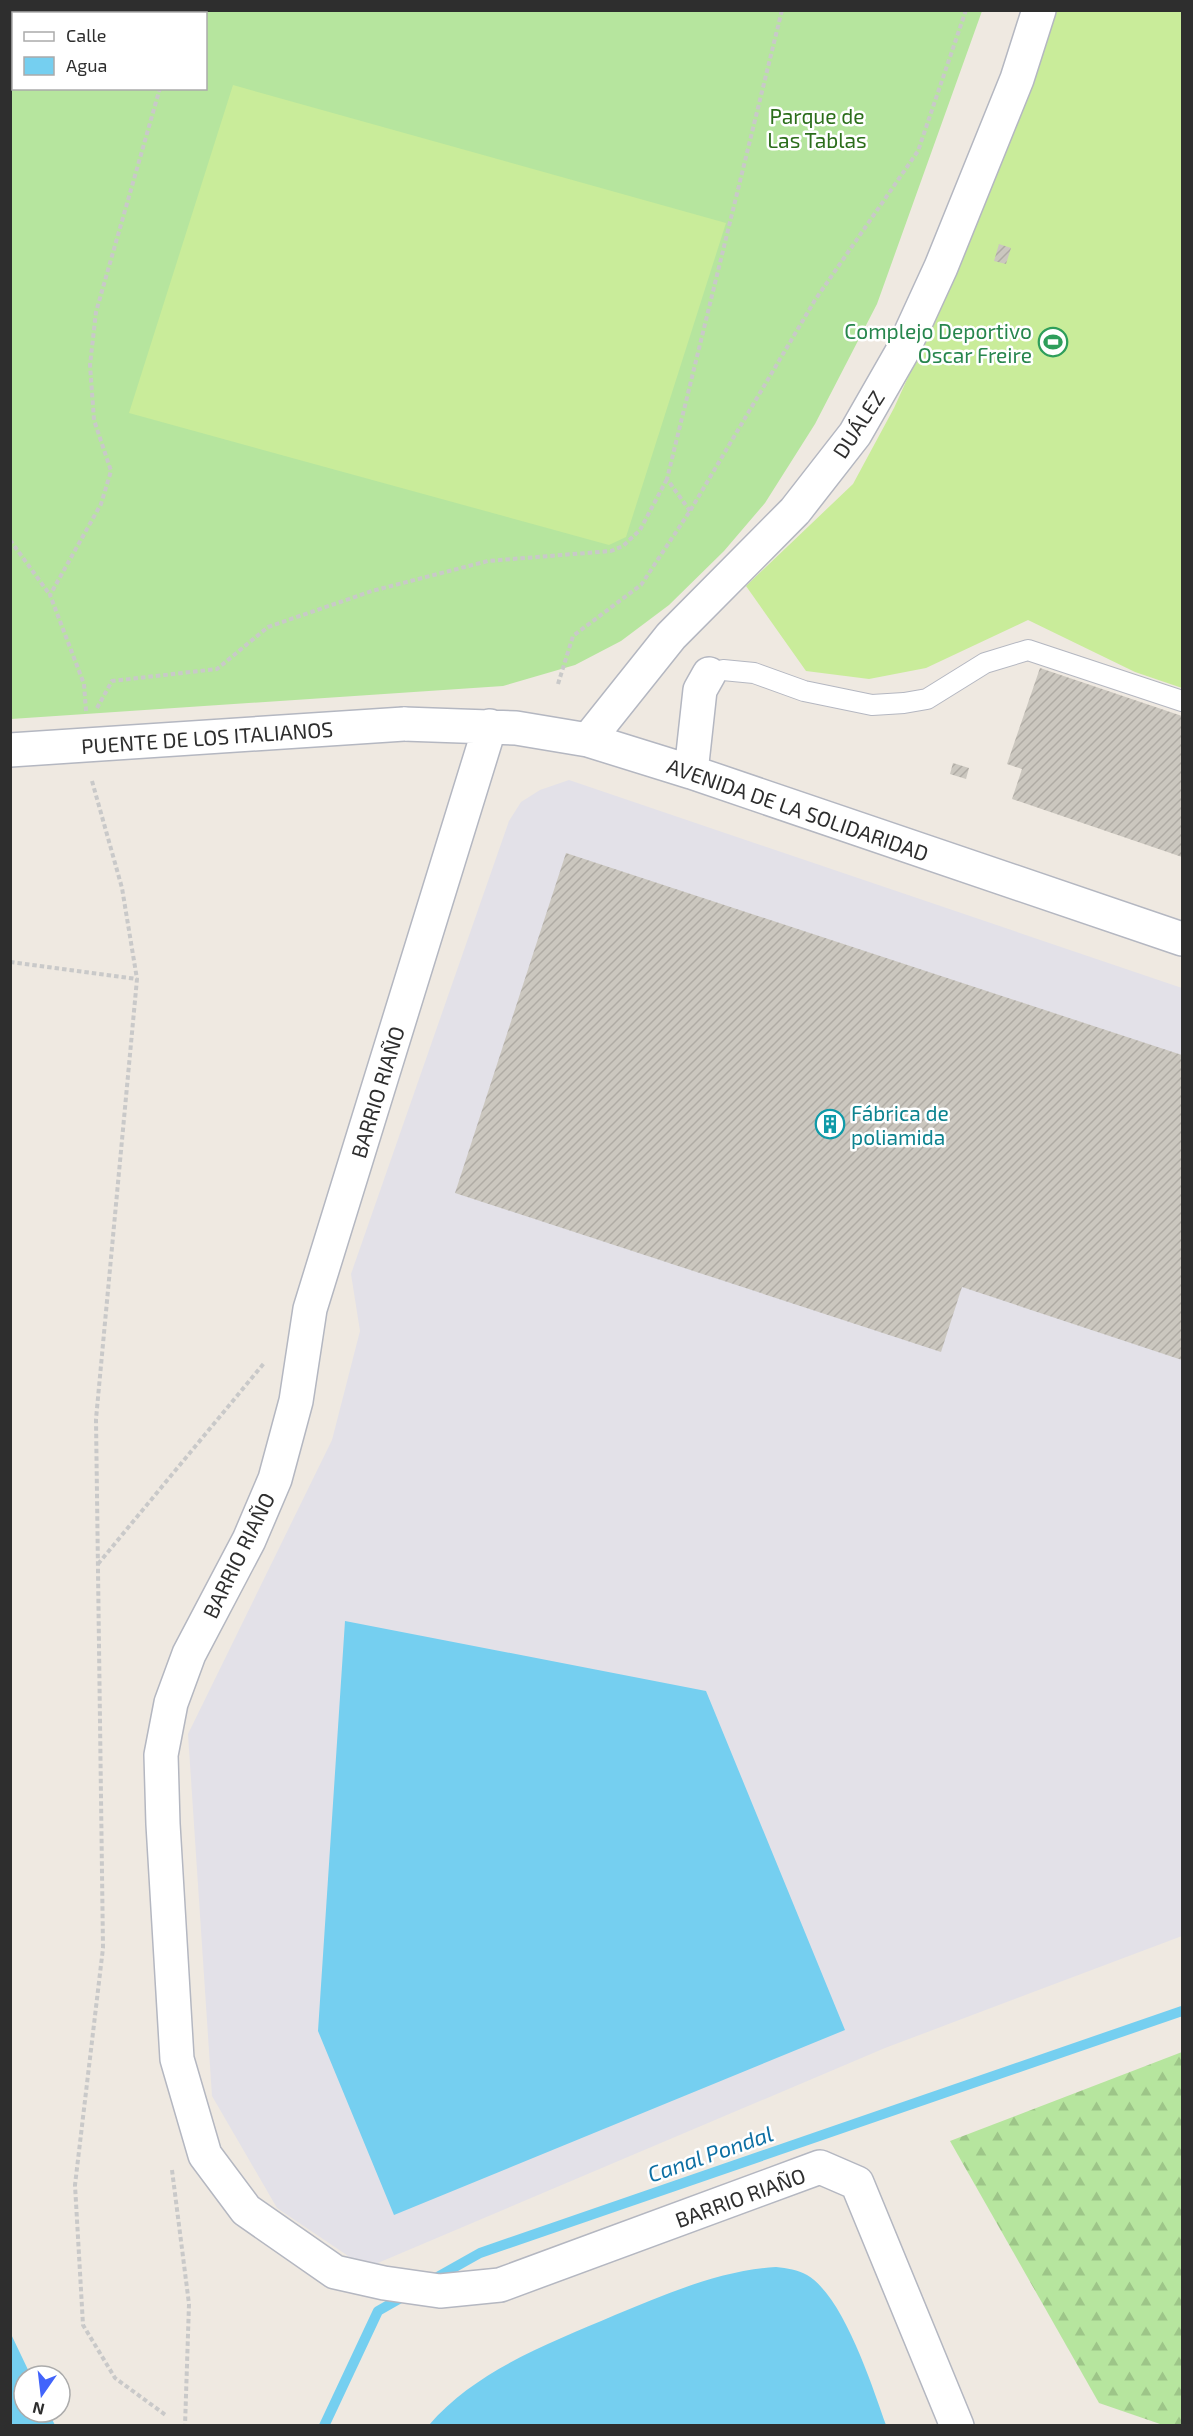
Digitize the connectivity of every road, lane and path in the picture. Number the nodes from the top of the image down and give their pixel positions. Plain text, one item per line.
1 (782, 10) edge
2 (966, 10) edge
3 (1039, 10) edge
4 (159, 90) edge
5 (668, 479) junction
6 (690, 511) junction
7 (10, 540) edge
8 (50, 595) junction
9 (709, 674) joint
10 (558, 684) dead end
11 (1182, 701) edge
12 (404, 724) joint
13 (490, 726) junction
14 (91, 730) junction
15 (588, 740) junction
16 (10, 750) edge
17 (691, 772) junction
18 (92, 780) dead end
19 (1182, 939) edge
20 (10, 962) edge
21 (137, 979) junction
22 (272, 1354) dead end
23 (98, 1564) junction
24 (201, 2138) junction
25 (167, 2416) dead end
26 (185, 2426) edge
27 (957, 2426) edge

1 - 5 path
2 - 6 path
3 - 15 street, DUÁLEZ
4 - 8 path
5 - 6 path
5 - 14 path
6 - 10 path
7 - 8 path
8 - 14 path
9 - 11 lane
9 - 17 street
12 - 13 street, AVENIDA DE LA SOLIDARIDAD
12 - 14 street, PUENTE DE LOS ITALIANOS, bridge
13 - 15 street, AVENIDA DE LA SOLIDARIDAD
13 - 24 street, BARRIO RIAÑO
14 - 16 street, PUENTE DE LOS ITALIANOS, bridge
15 - 17 street, AVENIDA DE LA SOLIDARIDAD
17 - 19 street, AVENIDA DE LA SOLIDARIDAD
18 - 21 path
20 - 21 path
21 - 23 path
22 - 23 path
23 - 25 path
24 - 26 path
24 - 27 street, BARRIO RIAÑO

